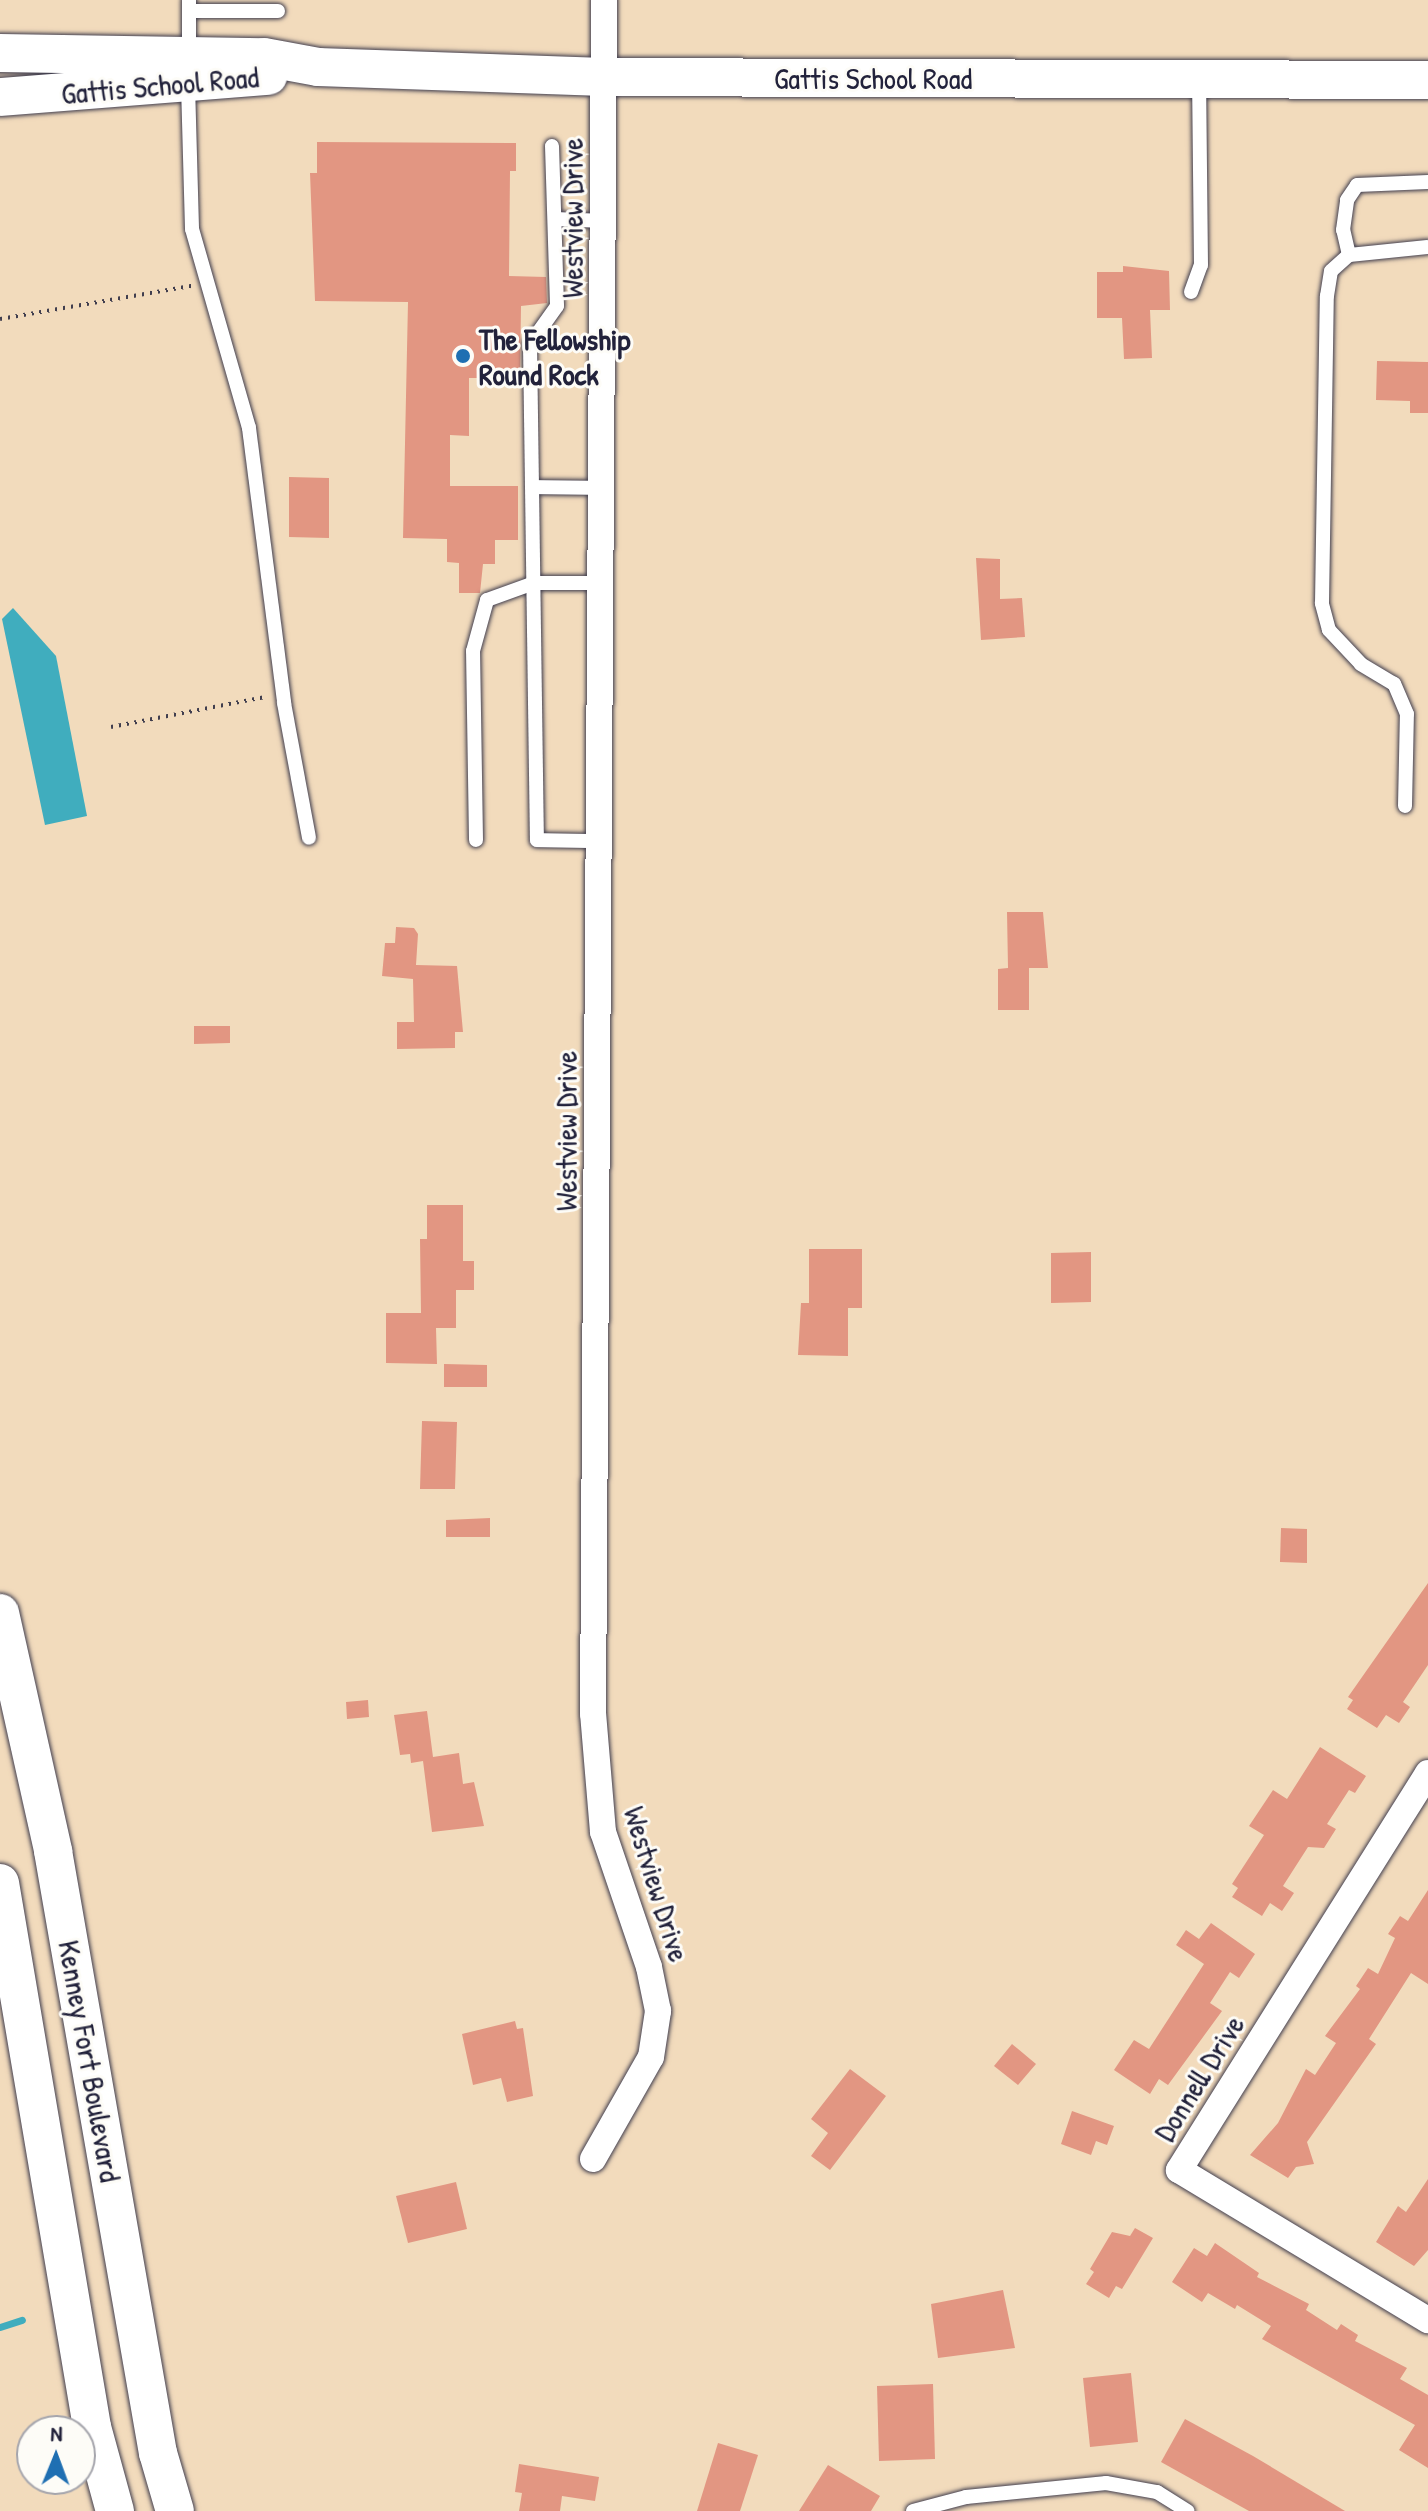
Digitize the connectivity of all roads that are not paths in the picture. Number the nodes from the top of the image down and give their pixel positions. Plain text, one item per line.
1 (604, 0) edge
2 (189, 6) edge
3 (278, 11) dead end
4 (0, 53) edge
5 (188, 70) junction
6 (604, 77) junction
7 (1199, 79) junction
8 (1428, 80) edge
9 (0, 97) edge
10 (552, 146) dead end
11 (1428, 182) edge
12 (555, 219) junction
13 (604, 221) junction
14 (1428, 247) edge
15 (1349, 255) junction
16 (1191, 292) dead end
17 (533, 487) junction
18 (603, 488) junction
19 (534, 583) junction
20 (602, 583) junction
21 (1405, 806) dead end
22 (309, 838) dead end
23 (476, 840) dead end
24 (597, 841) junction
25 (0, 1613) edge
26 (1428, 1773) edge
27 (0, 1883) edge
28 (593, 2159) dead end
29 (1428, 2320) edge
30 (115, 2511) edge
31 (175, 2511) edge
32 (913, 2511) edge
33 (1187, 2511) edge

1 - 6 street, Westview Drive
2 - 3 lane
2 - 5 lane
4 - 5 main road, Gattis School Road
5 - 6 main road, Gattis School Road
5 - 9 main road, Gattis School Road
5 - 22 lane
6 - 7 main road, Gattis School Road
6 - 13 street, Westview Drive
7 - 8 main road, Gattis School Road
7 - 16 lane
10 - 12 lane
11 - 15 lane
12 - 13 lane
12 - 17 lane
13 - 18 street, Westview Drive
14 - 15 lane
15 - 21 lane
17 - 18 lane
17 - 19 lane
18 - 20 street, Westview Drive
19 - 20 lane
19 - 23 lane
19 - 24 lane
20 - 24 street, Westview Drive
24 - 28 street, Westview Drive
25 - 31 main road, Kenney Fort Boulevard
26 - 29 street, Donnell Drive
27 - 30 main road, Kenney Fort Boulevard
32 - 33 lane

